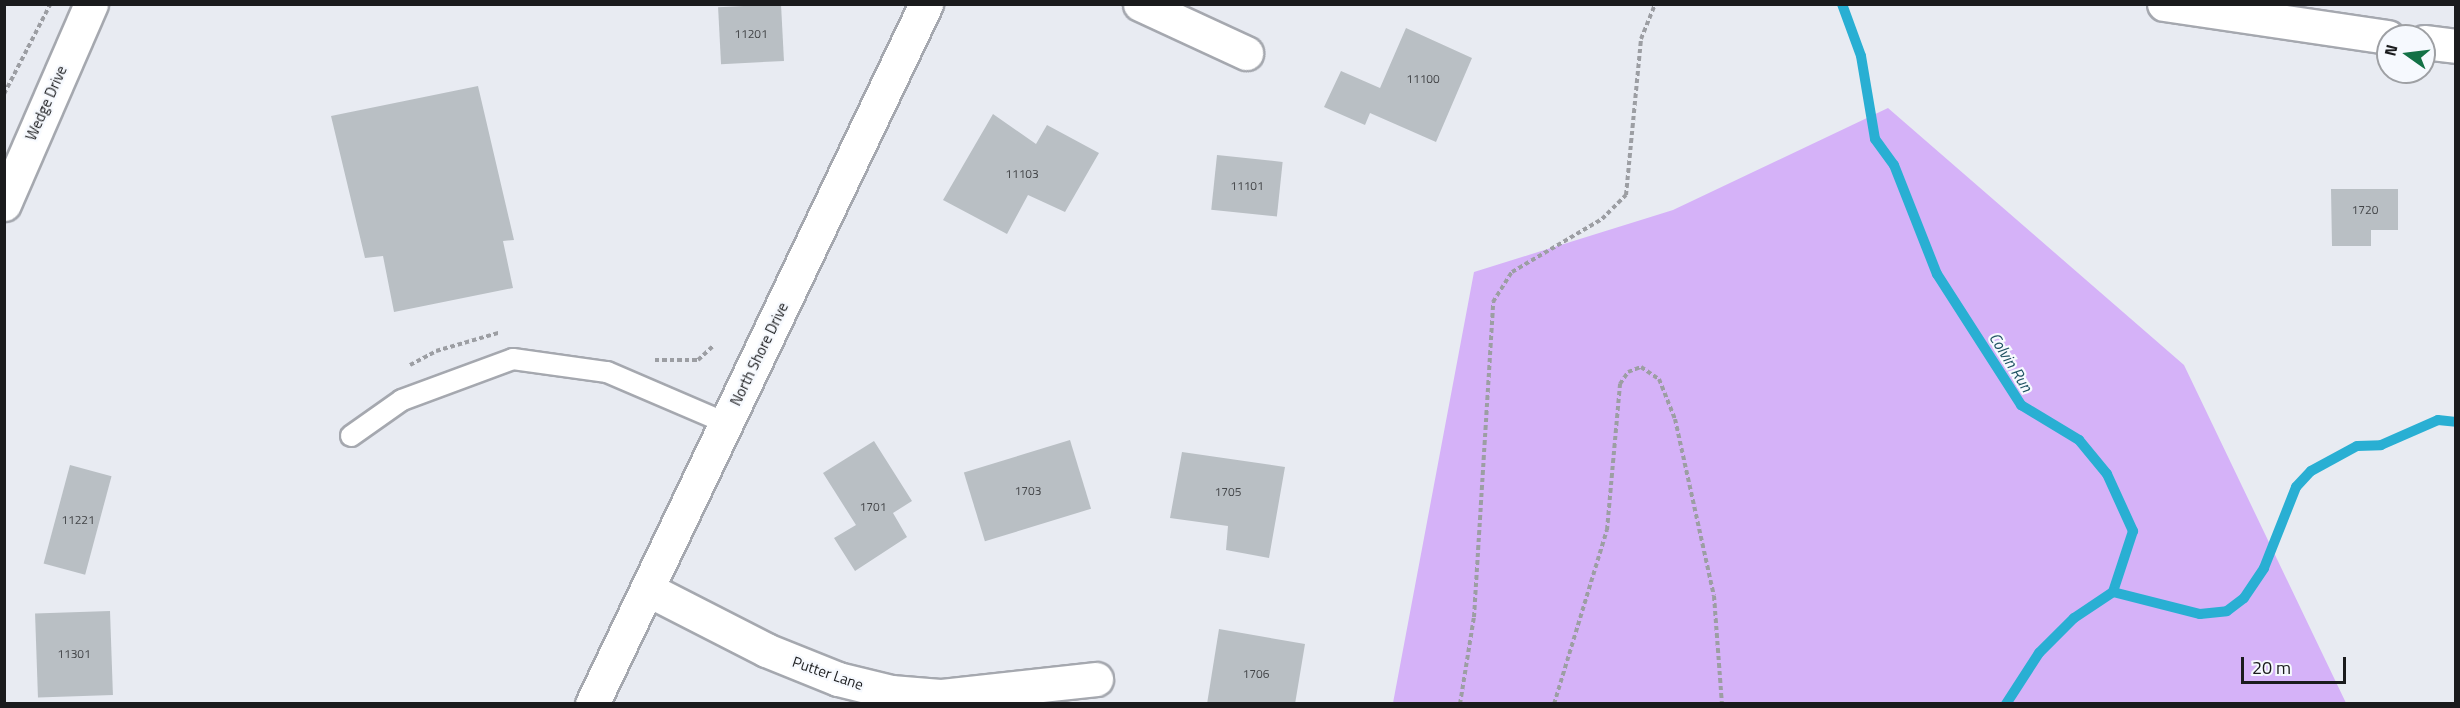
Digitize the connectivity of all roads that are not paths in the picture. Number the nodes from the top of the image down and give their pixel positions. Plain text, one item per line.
1 (91, 4) edge
2 (926, 4) edge
3 (1140, 4) edge
4 (2164, 4) edge
5 (2376, 35) edge
6 (2436, 44) edge
7 (2456, 46) edge
8 (1246, 53) dead end
9 (4, 204) edge
10 (726, 423) junction
11 (351, 436) dead end
12 (647, 590) junction
13 (1096, 679) dead end
14 (592, 704) edge

1 - 9 street, Wedge Drive
2 - 10 street, North Shore Drive
3 - 8 street
4 - 5 street
6 - 7 street
10 - 11 lane
10 - 12 street, North Shore Drive
12 - 13 street, Putter Lane
12 - 14 street, North Shore Drive

